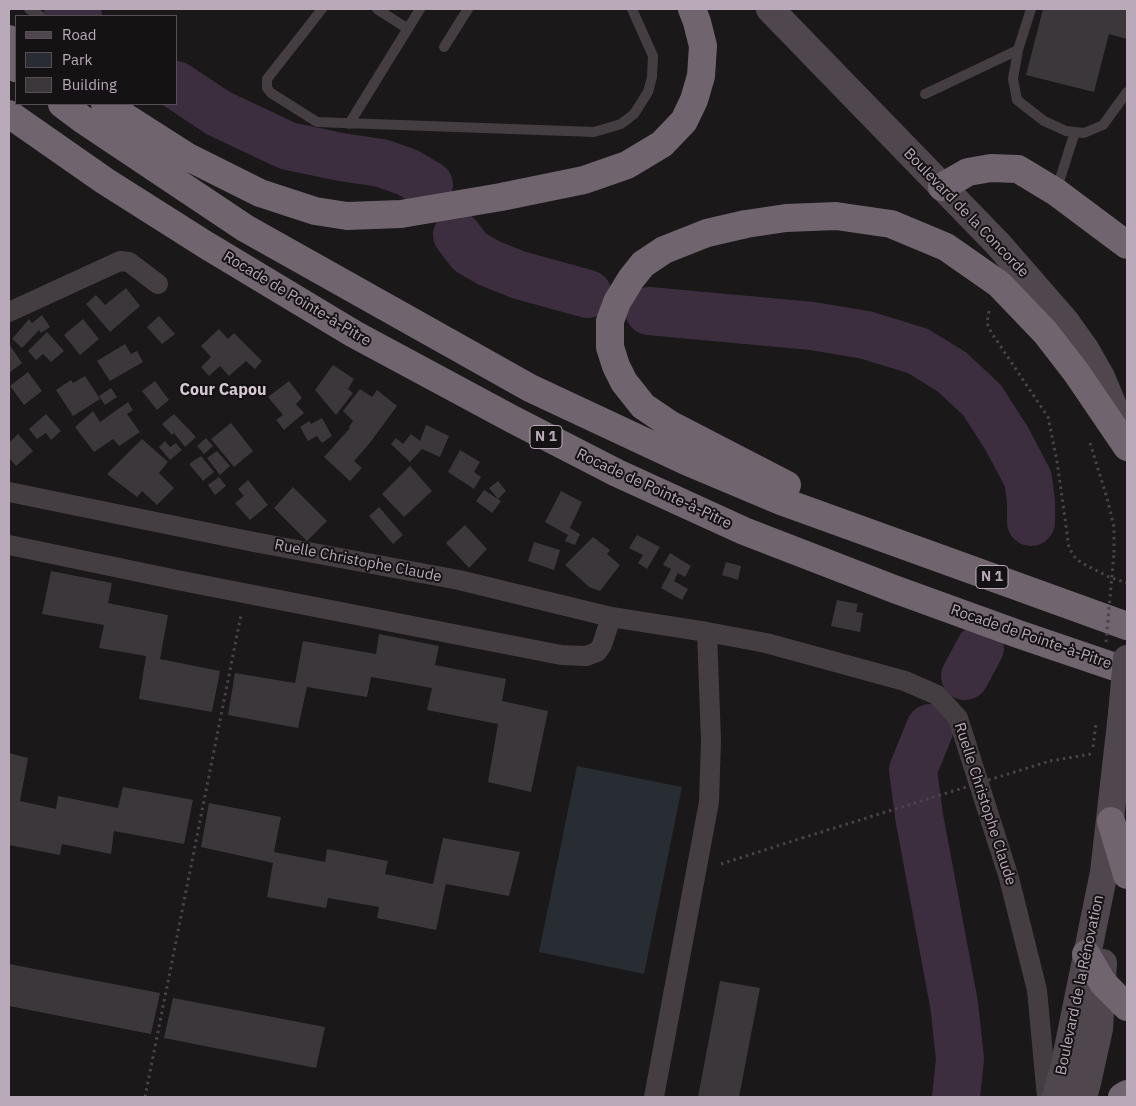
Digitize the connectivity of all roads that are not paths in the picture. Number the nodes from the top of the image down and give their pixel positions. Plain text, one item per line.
1 (322, 9) edge
2 (377, 9) edge
3 (420, 9) edge
4 (468, 9) edge
5 (632, 9) edge
6 (692, 9) edge
7 (770, 9) edge
8 (1031, 9) edge
9 (408, 29) junction
10 (444, 47) dead end
11 (1018, 50) junction
12 (1127, 92) edge
13 (925, 94) dead end
14 (63, 105) edge
15 (115, 107) edge
16 (9, 114) edge
17 (350, 124) junction
18 (1076, 132) junction
19 (942, 187) junction
20 (1056, 192) junction
21 (1127, 245) edge
22 (158, 284) dead end
23 (9, 312) edge
24 (1127, 442) edge
25 (1127, 447) edge
26 (9, 492) edge
27 (856, 528) junction
28 (9, 545) edge
29 (611, 617) junction
30 (1127, 626) edge
31 (706, 632) junction
32 (1127, 660) edge
33 (1127, 670) edge
34 (1111, 820) joint
35 (1116, 874) edge
36 (1086, 954) junction
37 (1103, 983) junction
38 (1127, 1007) edge
39 (1127, 1094) edge
40 (654, 1097) edge
41 (1048, 1097) edge
42 (1056, 1097) edge
43 (1083, 1097) edge
44 (1122, 1097) edge

1 - 17 lane
2 - 9 lane
3 - 9 lane
4 - 10 lane
5 - 17 lane
6 - 15 highway
7 - 19 main road, Boulevard de la Concorde
8 - 11 lane
9 - 17 lane
11 - 13 lane
11 - 18 lane
12 - 18 lane
14 - 27 highway, N 1
16 - 33 highway, Rocade de Pointe-à-Pitre / N 1
18 - 20 lane
19 - 20 highway
19 - 24 main road, Boulevard de la Concorde
20 - 21 highway
22 - 23 street
25 - 27 highway
26 - 29 street, Ruelle Christophe Claude
27 - 30 highway, N 1
28 - 29 street
29 - 31 street, Ruelle Christophe Claude
31 - 40 street
31 - 41 street, Ruelle Christophe Claude
32 - 34 main road, bridge
34 - 35 highway
35 - 36 main road, Boulevard de la Rénovation
35 - 37 main road, Boulevard de la Rénovation
36 - 37 highway
36 - 42 main road, Boulevard de la Rénovation
37 - 38 highway
37 - 43 main road, Boulevard de la Rénovation
39 - 44 highway

